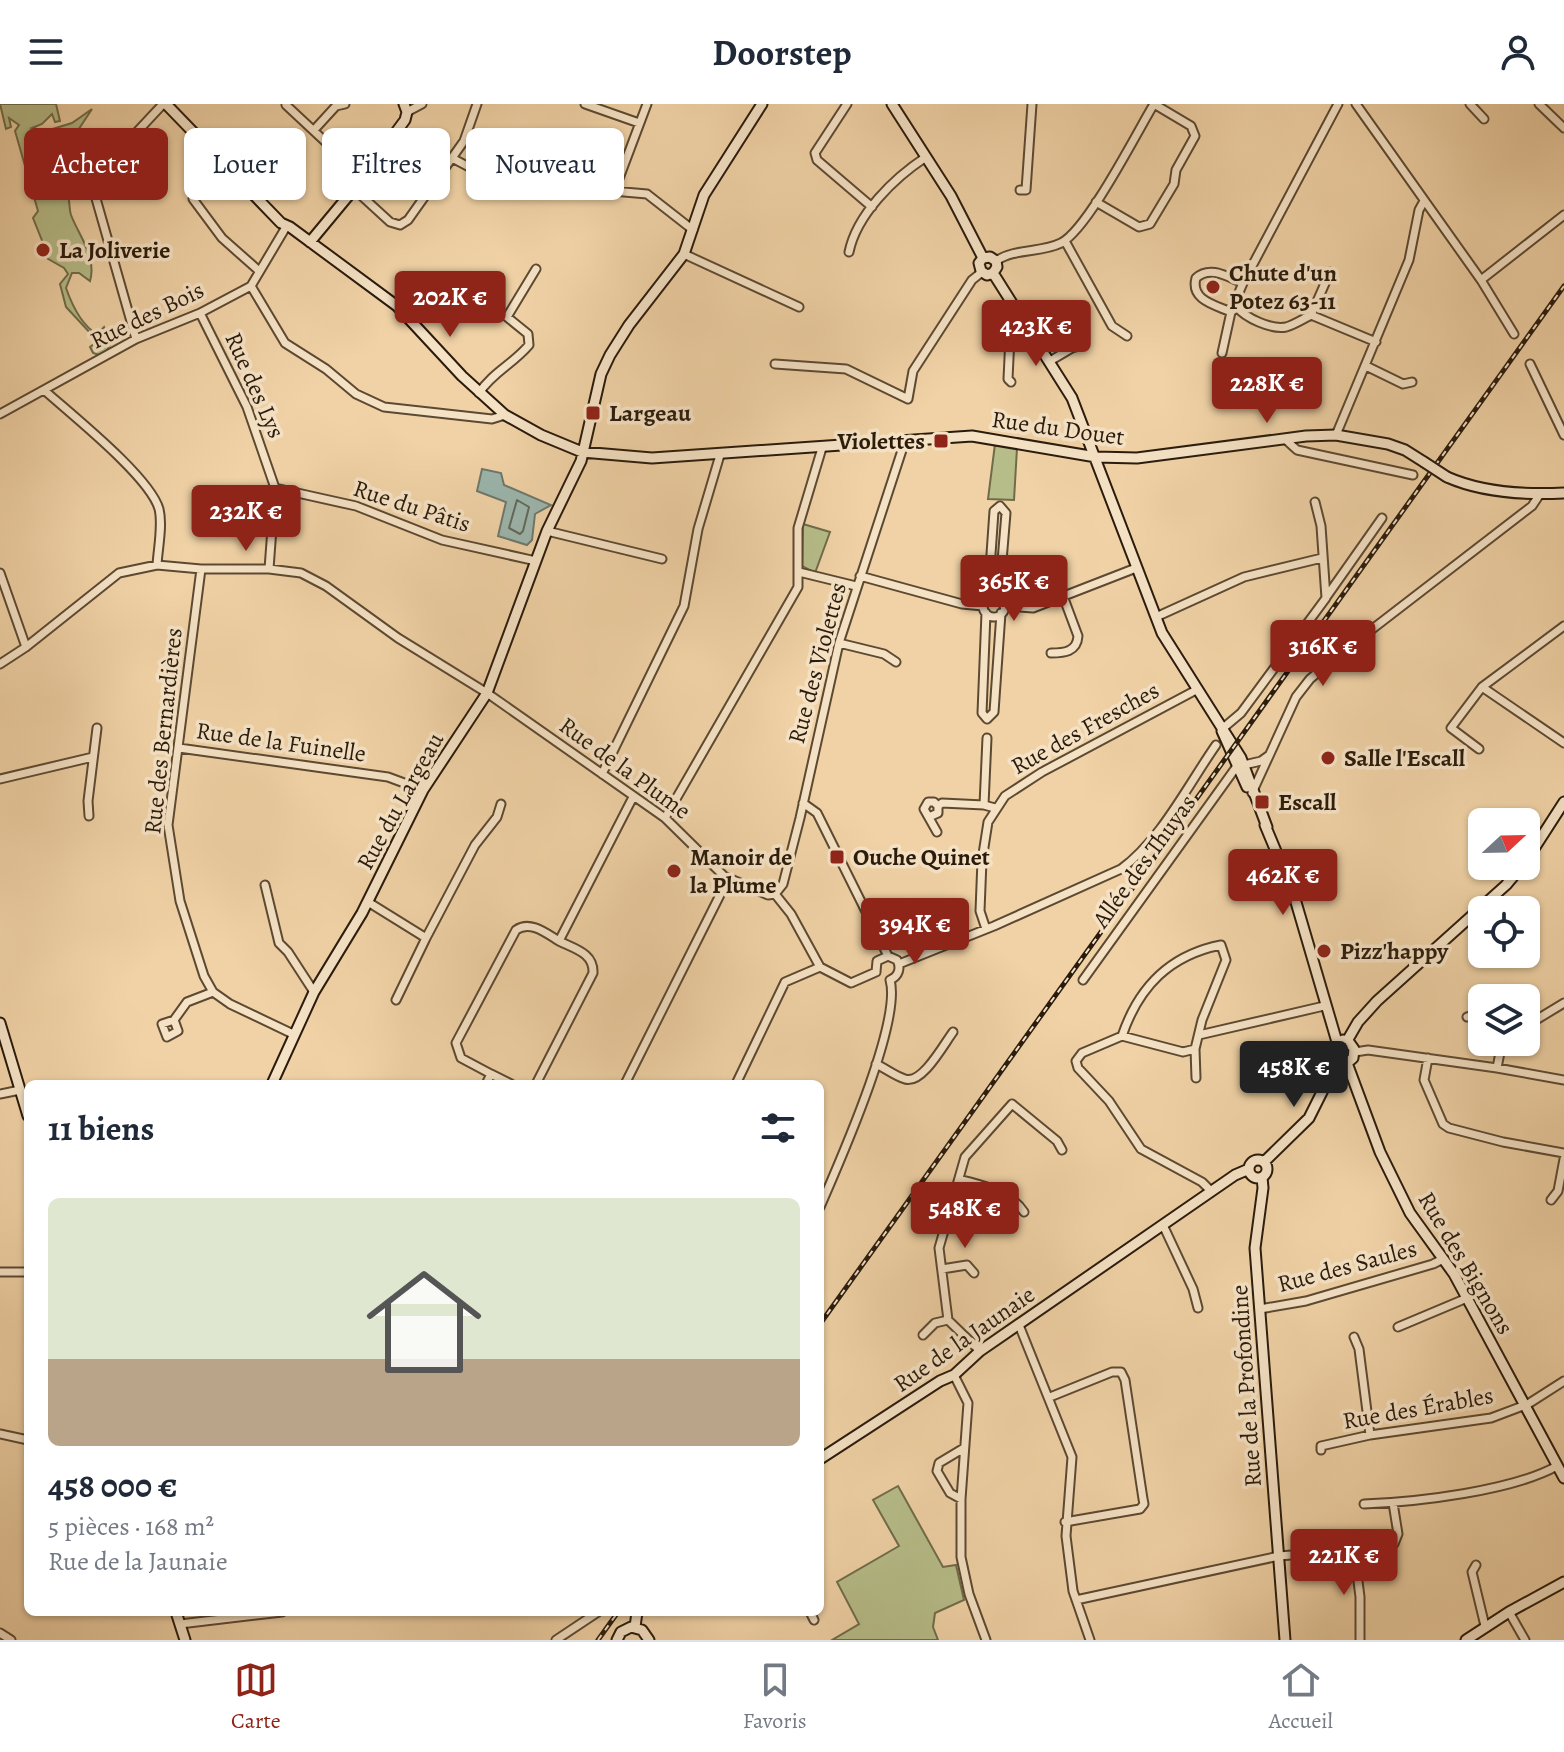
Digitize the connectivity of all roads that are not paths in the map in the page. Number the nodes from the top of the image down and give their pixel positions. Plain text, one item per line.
1 (164, 104) edge
2 (345, 104) edge
3 (422, 104) edge
4 (477, 104) edge
5 (585, 104) edge
6 (647, 104) edge
7 (762, 104) edge
8 (847, 104) edge
9 (892, 104) edge
10 (1032, 104) edge
11 (1154, 104) edge
12 (1338, 104) edge
13 (1356, 104) edge
14 (1470, 104) edge
15 (1539, 104) edge
16 (286, 105) edge
17 (406, 108) edge
18 (1484, 119) dead end
19 (639, 123) junction
20 (399, 128) edge
21 (1564, 128) edge
22 (314, 130) junction
23 (322, 138) edge
24 (926, 157) junction
25 (452, 158) junction
26 (450, 161) edge
27 (624, 164) edge
28 (466, 165) edge
29 (624, 190) edge
30 (1020, 190) dead end
31 (194, 200) edge
32 (345, 200) edge
33 (366, 200) edge
34 (422, 200) edge
35 (1424, 201) junction
36 (1096, 202) junction
37 (872, 207) junction
38 (1564, 215) edge
39 (286, 227) junction
40 (693, 230) junction
41 (1065, 241) junction
42 (310, 242) junction
43 (849, 252) dead end
44 (684, 254) junction
45 (983, 258) junction
46 (996, 261) junction
47 (536, 269) dead end
48 (258, 270) junction
49 (982, 272) junction
50 (1330, 272) dead end
51 (993, 273) junction
52 (1481, 280) junction
53 (1243, 283) junction
54 (251, 286) junction
55 (799, 307) dead end
56 (1016, 310) junction
57 (1234, 310) junction
58 (200, 313) junction
59 (1311, 315) junction
60 (1514, 334) dead end
61 (1127, 336) dead end
62 (136, 339) junction
63 (1376, 342) junction
64 (1082, 345) dead end
65 (1222, 353) dead end
66 (1050, 361) junction
67 (775, 364) dead end
68 (1530, 364) dead end
69 (1366, 366) junction
70 (1011, 382) dead end
71 (1412, 382) dead end
72 (44, 390) junction
73 (479, 393) junction
74 (0, 414) edge
75 (505, 415) junction
76 (1561, 419) edge
77 (1336, 435) junction
78 (1564, 435) edge
79 (1286, 440) junction
80 (905, 441) junction
81 (822, 448) junction
82 (582, 452) junction
83 (720, 455) junction
84 (1096, 457) junction
85 (1413, 475) dead end
86 (275, 488) junction
87 (1564, 493) edge
88 (1540, 494) junction
89 (1315, 502) dead end
90 (1382, 518) dead end
91 (547, 531) junction
92 (1322, 558) junction
93 (662, 559) dead end
94 (536, 561) junction
95 (157, 565) junction
96 (1136, 568) junction
97 (201, 569) junction
98 (269, 569) junction
99 (799, 572) junction
100 (0, 573) edge
101 (860, 576) junction
102 (856, 586) junction
103 (1063, 596) junction
104 (988, 597) junction
105 (999, 597) junction
106 (1326, 598) junction
107 (985, 610) junction
108 (1003, 610) junction
109 (1156, 617) junction
110 (1561, 629) edge
111 (839, 643) junction
112 (26, 647) junction
113 (1051, 653) dead end
114 (896, 662) dead end
115 (0, 664) edge
116 (1482, 687) junction
117 (1198, 689) junction
118 (487, 693) junction
119 (97, 728) dead end
120 (1222, 729) junction
121 (987, 738) dead end
122 (1564, 743) edge
123 (1216, 745) dead end
124 (179, 748) junction
125 (1479, 749) dead end
126 (1269, 755) junction
127 (93, 757) junction
128 (1239, 764) junction
129 (602, 774) junction
130 (0, 779) edge
131 (423, 790) junction
132 (1253, 792) junction
133 (633, 797) junction
134 (1564, 802) edge
135 (803, 803) junction
136 (501, 804) dead end
137 (984, 805) junction
138 (938, 806) junction
139 (995, 808) junction
140 (89, 816) dead end
141 (929, 817) junction
142 (665, 818) junction
143 (937, 832) dead end
144 (1540, 839) edge
145 (728, 879) junction
146 (1510, 880) edge
147 (265, 885) dead end
148 (775, 894) junction
149 (368, 902) junction
150 (980, 911) junction
151 (986, 929) junction
152 (973, 935) junction
153 (426, 938) junction
154 (559, 941) junction
155 (888, 956) junction
156 (899, 964) junction
157 (820, 967) junction
158 (876, 972) junction
159 (890, 980) junction
160 (1083, 980) dead end
161 (213, 992) junction
162 (314, 992) junction
163 (396, 1000) dead end
164 (1564, 1003) edge
165 (1324, 1006) junction
166 (1540, 1018) edge
167 (174, 1020) dead end
168 (0, 1023) edge
169 (953, 1032) dead end
170 (293, 1034) junction
171 (1199, 1035) junction
172 (1122, 1036) junction
173 (1342, 1041) junction
174 (1195, 1049) junction
175 (1355, 1052) junction
176 (1499, 1056) edge
177 (1428, 1058) junction
178 (1342, 1063) junction
179 (876, 1064) junction
180 (1497, 1068) junction
181 (491, 1074) junction
182 (1196, 1078) dead end
183 (274, 1080) edge
184 (488, 1080) edge
185 (503, 1080) edge
186 (538, 1080) edge
187 (627, 1080) edge
188 (738, 1080) edge
189 (1564, 1080) edge
190 (20, 1090) junction
191 (0, 1094) edge
192 (24, 1103) edge
193 (1062, 1150) dead end
194 (1564, 1153) edge
195 (1564, 1159) edge
196 (1264, 1162) junction
197 (1249, 1169) junction
198 (1262, 1177) junction
199 (959, 1179) junction
200 (1211, 1191) junction
201 (824, 1197) edge
202 (1551, 1200) dead end
203 (1024, 1212) dead end
204 (1163, 1225) junction
205 (1443, 1259) junction
206 (942, 1269) junction
207 (0, 1272) edge
208 (24, 1272) edge
209 (974, 1273) dead end
210 (1467, 1298) junction
211 (1198, 1308) dead end
212 (1260, 1309) junction
213 (948, 1320) junction
214 (1019, 1325) junction
215 (1398, 1327) dead end
216 (923, 1335) dead end
217 (1354, 1337) dead end
218 (980, 1351) junction
219 (954, 1375) junction
220 (1564, 1381) edge
221 (1050, 1397) junction
222 (1525, 1405) junction
223 (0, 1434) edge
224 (1370, 1435) junction
225 (24, 1439) edge
226 (964, 1448) junction
227 (1321, 1450) dead end
228 (824, 1456) edge
229 (1557, 1466) junction
230 (1564, 1478) edge
231 (961, 1499) junction
232 (1393, 1503) junction
233 (1364, 1504) dead end
234 (1065, 1522) junction
235 (1394, 1544) junction
236 (1354, 1550) junction
237 (1279, 1556) junction
238 (1396, 1556) dead end
239 (1476, 1565) dead end
240 (1564, 1582) edge
241 (1076, 1600) junction
242 (1509, 1612) junction
243 (177, 1616) edge
244 (248, 1616) edge
245 (591, 1616) edge
246 (636, 1616) edge
247 (180, 1624) junction
248 (1485, 1626) junction
249 (635, 1627) junction
250 (0, 1633) edge
251 (11, 1640) edge
252 (185, 1640) edge
253 (556, 1640) edge
254 (617, 1640) edge
255 (649, 1640) edge
256 (986, 1640) edge
257 (1090, 1640) edge
258 (1285, 1640) edge
259 (1360, 1640) edge
260 (1466, 1640) edge
261 (1525, 1640) edge

1 - 39 street, Rue du Douet
1 - 62 street
2 - 22 street
3 - 17 street
4 - 25 street
5 - 19 street
6 - 19 street
7 - 40 street, Rue du Largeau
8 - 37 street
9 - 24 street
10 - 30 street
11 - 36 street
11 - 36 street
12 - 53 street
13 - 35 street
14 - 18 street
15 - 21 street
16 - 22 street
17 - 20 street
19 - 27 street
22 - 23 street
24 - 37 street
24 - 45 street
25 - 26 street
25 - 28 street
29 - 40 street
31 - 48 street
32 - 42 street
33 - 34 street
35 - 52 street
35 - 63 street
36 - 41 street
37 - 43 street
38 - 52 street
39 - 42 street, Rue du Douet
39 - 48 street
40 - 44 street, Rue du Largeau
41 - 46 street
41 - 61 street
42 - 73 street, Rue du Douet
44 - 55 street
44 - 82 street, Rue du Largeau
45 - 46 street
45 - 49 street
46 - 51 street
47 - 73 street
48 - 54 street
49 - 51 street
49 - 67 street
50 - 59 street
51 - 56 street
52 - 60 street
53 - 57 street
53 - 57 street
54 - 58 street, Rue des Bois
54 - 75 street
56 - 66 street
56 - 70 street
57 - 59 street
57 - 65 street
58 - 62 street, Rue des Bois
58 - 86 street, Rue des Lys
59 - 63 street
62 - 72 street, Rue des Bois
63 - 69 street
64 - 66 street
66 - 84 street
68 - 76 street
69 - 71 street
69 - 77 street
72 - 74 street, Rue des Bois
72 - 95 street
73 - 75 street, Rue du Douet
75 - 82 street, Rue du Douet
76 - 78 street
77 - 79 street, Rue du Douet
77 - 88 street, Rue du Douet, bridge
79 - 84 street, Rue du Douet
79 - 85 street
80 - 81 street, Rue du Douet
80 - 84 street, Rue du Douet
80 - 101 street, Rue des Violettes
81 - 83 street, Rue du Douet
81 - 99 street
82 - 83 street, Rue du Douet
82 - 91 street, Rue du Largeau
83 - 129 street
84 - 96 street
86 - 94 street, Rue du Pâtis
86 - 98 street, Rue des Lys
87 - 88 street, Rue du Douet
88 - 126 street
89 - 92 street
90 - 106 street
91 - 93 street
91 - 94 street, Rue du Largeau
92 - 106 street
92 - 109 street
94 - 118 street, Rue du Largeau
95 - 97 street, Rue de la Plume
95 - 112 street, Rue de la Plume
96 - 103 street
96 - 109 street
97 - 98 street, Rue de la Plume
97 - 124 street, Rue des Bernardières
98 - 118 street, Rue de la Plume
99 - 102 street
99 - 142 street
100 - 112 street
101 - 102 street, Rue des Violettes
101 - 107 street
102 - 111 street, Rue des Violettes
103 - 108 street
103 - 113 street
104 - 105 street
104 - 105 street
104 - 107 street
105 - 108 street
106 - 120 street
107 - 108 street
107 - 108 street
109 - 117 street
110 - 116 street
111 - 114 street
111 - 135 street, Rue des Violettes
112 - 115 street, Rue de la Plume
116 - 122 street
116 - 125 street
117 - 120 street
117 - 139 street, Rue des Fresches
118 - 129 street, Rue de la Plume
118 - 131 street, Rue du Largeau
119 - 127 street
120 - 128 street
120 - 128 street
121 - 137 street, Rue des Fresches
123 - 151 street
124 - 131 street, Rue de la Fuinelle
124 - 161 street, Rue des Bernardières
126 - 128 street
126 - 132 street
127 - 130 street
127 - 140 street
128 - 132 street
128 - 160 street, Allée des Thuyas
129 - 133 street, Rue de la Plume
131 - 149 street, Rue du Largeau
132 - 165 street
133 - 142 street, Rue de la Plume
133 - 154 street
134 - 144 street
135 - 148 street, Rue des Violettes
135 - 155 street
136 - 153 street
137 - 138 street
137 - 139 street
138 - 141 street
138 - 141 street
139 - 150 street
141 - 143 street
142 - 145 street, Rue de la Plume
145 - 148 street, Rue de la Plume
145 - 187 street
146 - 173 street
147 - 162 street
148 - 157 street
149 - 153 street
149 - 162 street, Rue du Largeau
150 - 151 street
150 - 152 street
151 - 152 street
152 - 156 street
153 - 163 street
154 - 181 street
154 - 186 street
155 - 156 street
155 - 158 street
156 - 159 street
157 - 158 street
157 - 188 street
158 - 159 street
159 - 179 street
161 - 167 street
161 - 170 street
162 - 170 street, Rue du Largeau
164 - 166 street
165 - 171 street
165 - 173 street
168 - 190 street
169 - 179 street
170 - 183 street, Rue du Largeau
171 - 172 street
171 - 174 street
172 - 174 street
172 - 200 street
173 - 175 street
173 - 178 street
174 - 182 street
175 - 177 street
175 - 178 street
176 - 180 street
177 - 180 street
177 - 194 street
178 - 196 street
178 - 205 street, Rue des Bignons
179 - 201 street
180 - 189 street
181 - 184 street
181 - 185 street
190 - 191 street
190 - 192 street
193 - 199 street
195 - 202 street
196 - 197 street
196 - 198 street
197 - 198 street
197 - 200 street, Rue de la Jaunaie
198 - 212 street, Rue de la Profondine
199 - 203 street
199 - 206 street
200 - 204 street, Rue de la Jaunaie
204 - 211 street
204 - 214 street, Rue de la Jaunaie
205 - 210 street, Rue des Bignons
205 - 212 street, Rue des Saules
206 - 209 street
206 - 213 street
207 - 208 street
210 - 215 street
210 - 222 street, Rue des Bignons
212 - 237 street, Rue de la Profondine
213 - 216 street
213 - 218 street
214 - 218 street, Rue de la Jaunaie
214 - 221 street
217 - 224 street
218 - 219 street, Rue de la Jaunaie
219 - 226 street
219 - 228 street, Rue de la Jaunaie
220 - 222 street, Rue des Érables
221 - 234 street
221 - 234 street
222 - 224 street, Rue des Érables
222 - 229 street, Rue des Bignons
223 - 225 street
224 - 227 street, Rue des Érables
226 - 231 street
226 - 231 street
229 - 230 street, Rue des Bignons
229 - 232 street
231 - 256 street
232 - 233 street
232 - 235 street
234 - 241 street
235 - 236 street
235 - 238 street
236 - 237 street
236 - 259 street
237 - 241 street
237 - 258 street, Rue de la Profondine
239 - 248 street
240 - 242 street
241 - 257 street
242 - 248 street
242 - 261 street
243 - 247 street
244 - 247 street
245 - 253 street
246 - 249 street
247 - 252 street
248 - 260 street
249 - 254 street
249 - 255 street
250 - 251 street

